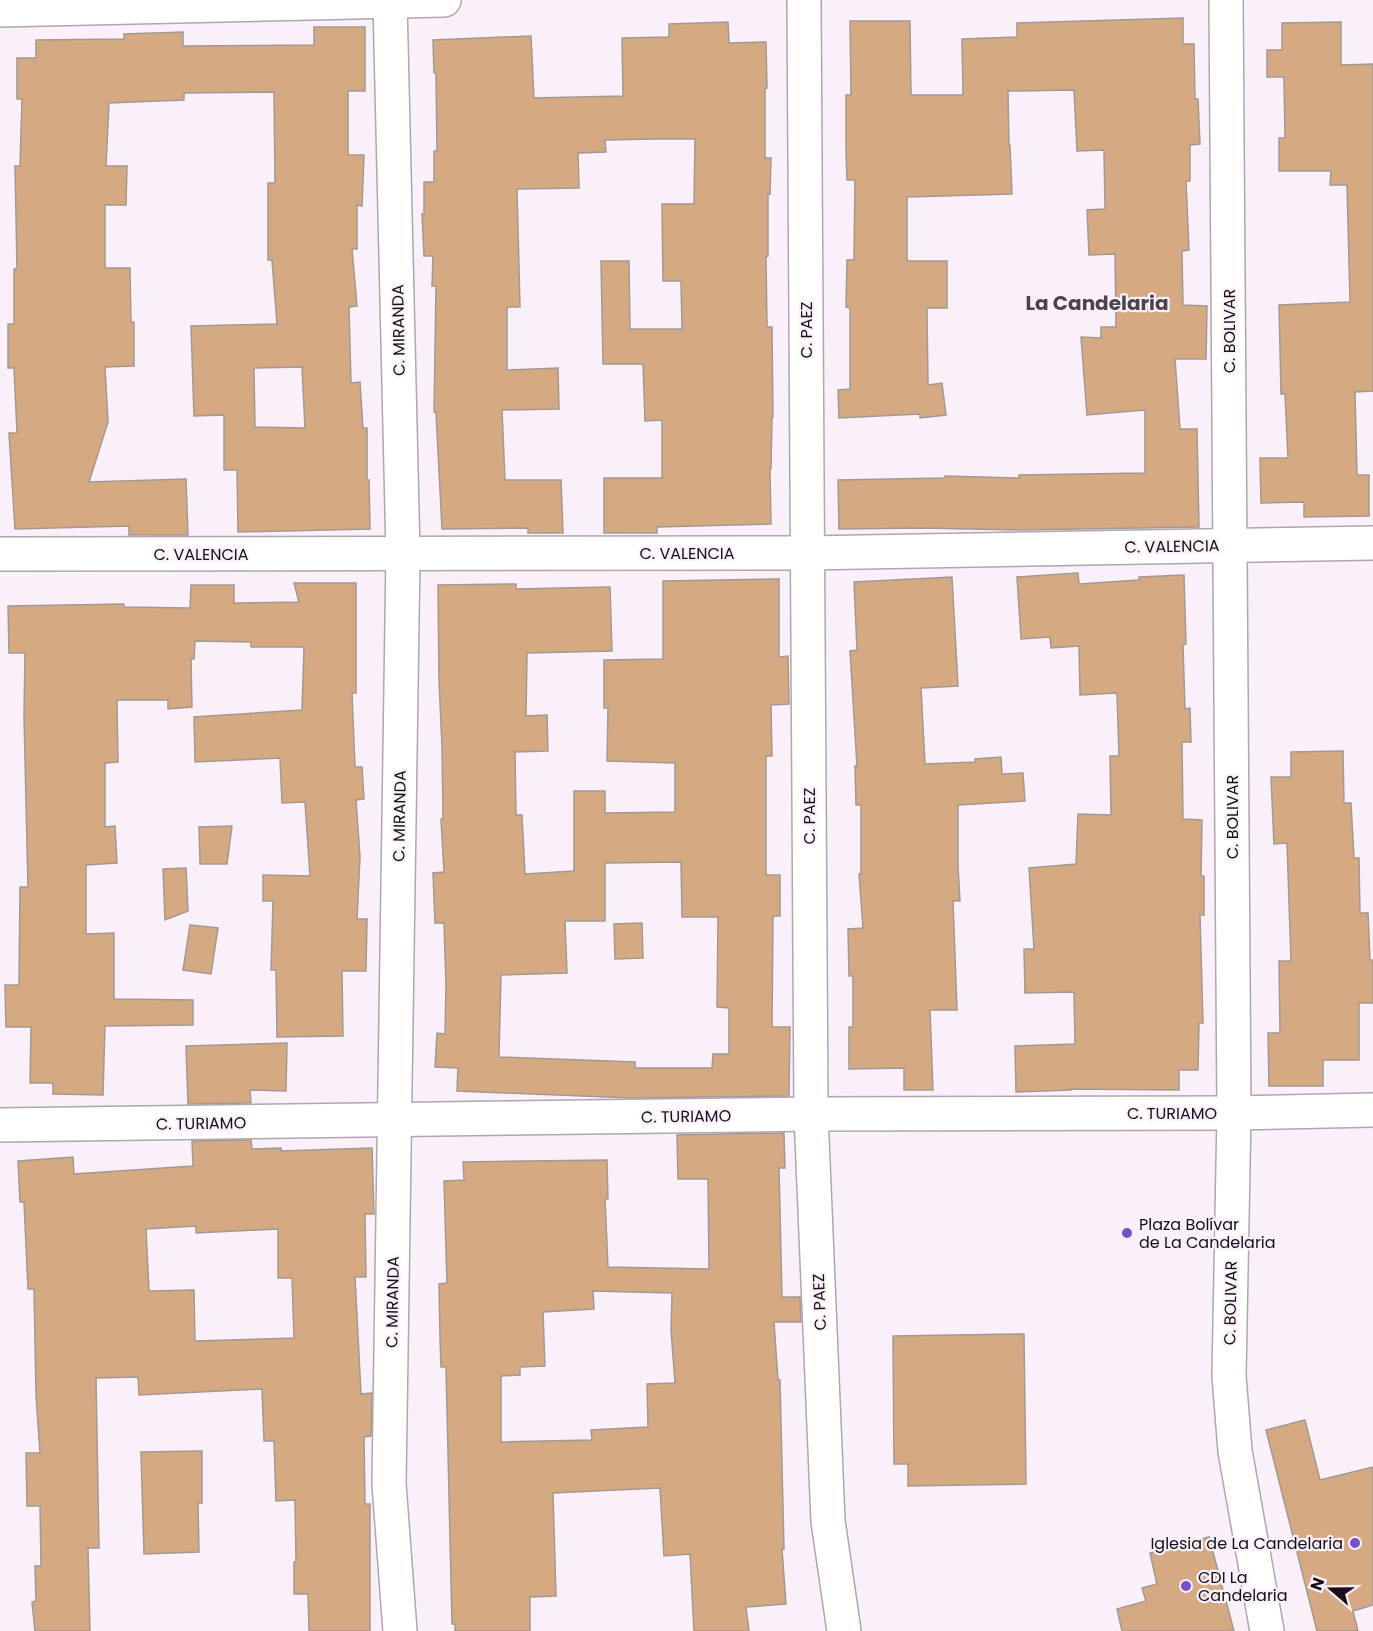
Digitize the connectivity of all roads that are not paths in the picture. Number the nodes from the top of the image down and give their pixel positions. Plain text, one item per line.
1 (444, 0) edge
2 (804, 0) edge
3 (1226, 0) edge
4 (390, 1) edge
5 (0, 10) edge
6 (1373, 543) edge
7 (1230, 545) junction
8 (807, 553) junction
9 (0, 554) edge
10 (403, 554) junction
11 (1373, 1110) edge
12 (1234, 1113) junction
13 (811, 1114) junction
14 (394, 1120) junction
15 (0, 1125) edge
16 (400, 1631) edge
17 (844, 1631) edge
18 (1267, 1631) edge

1 - 4 street
2 - 8 street, C. PAEZ
3 - 7 street, C. BOLIVAR
4 - 5 street
4 - 10 street, C. MIRANDA
6 - 7 street, C. VALENCIA
7 - 8 street, C. VALENCIA
7 - 12 street, C. BOLIVAR
8 - 10 street, C. VALENCIA
8 - 13 street, C. PAEZ
9 - 10 street, C. VALENCIA
10 - 14 street, C. MIRANDA
11 - 12 street, C. TURIAMO
12 - 13 street, C. TURIAMO
12 - 18 street, C. BOLIVAR
13 - 14 street, C. TURIAMO
13 - 17 street, C. PAEZ
14 - 15 street, C. TURIAMO
14 - 16 street, C. MIRANDA

